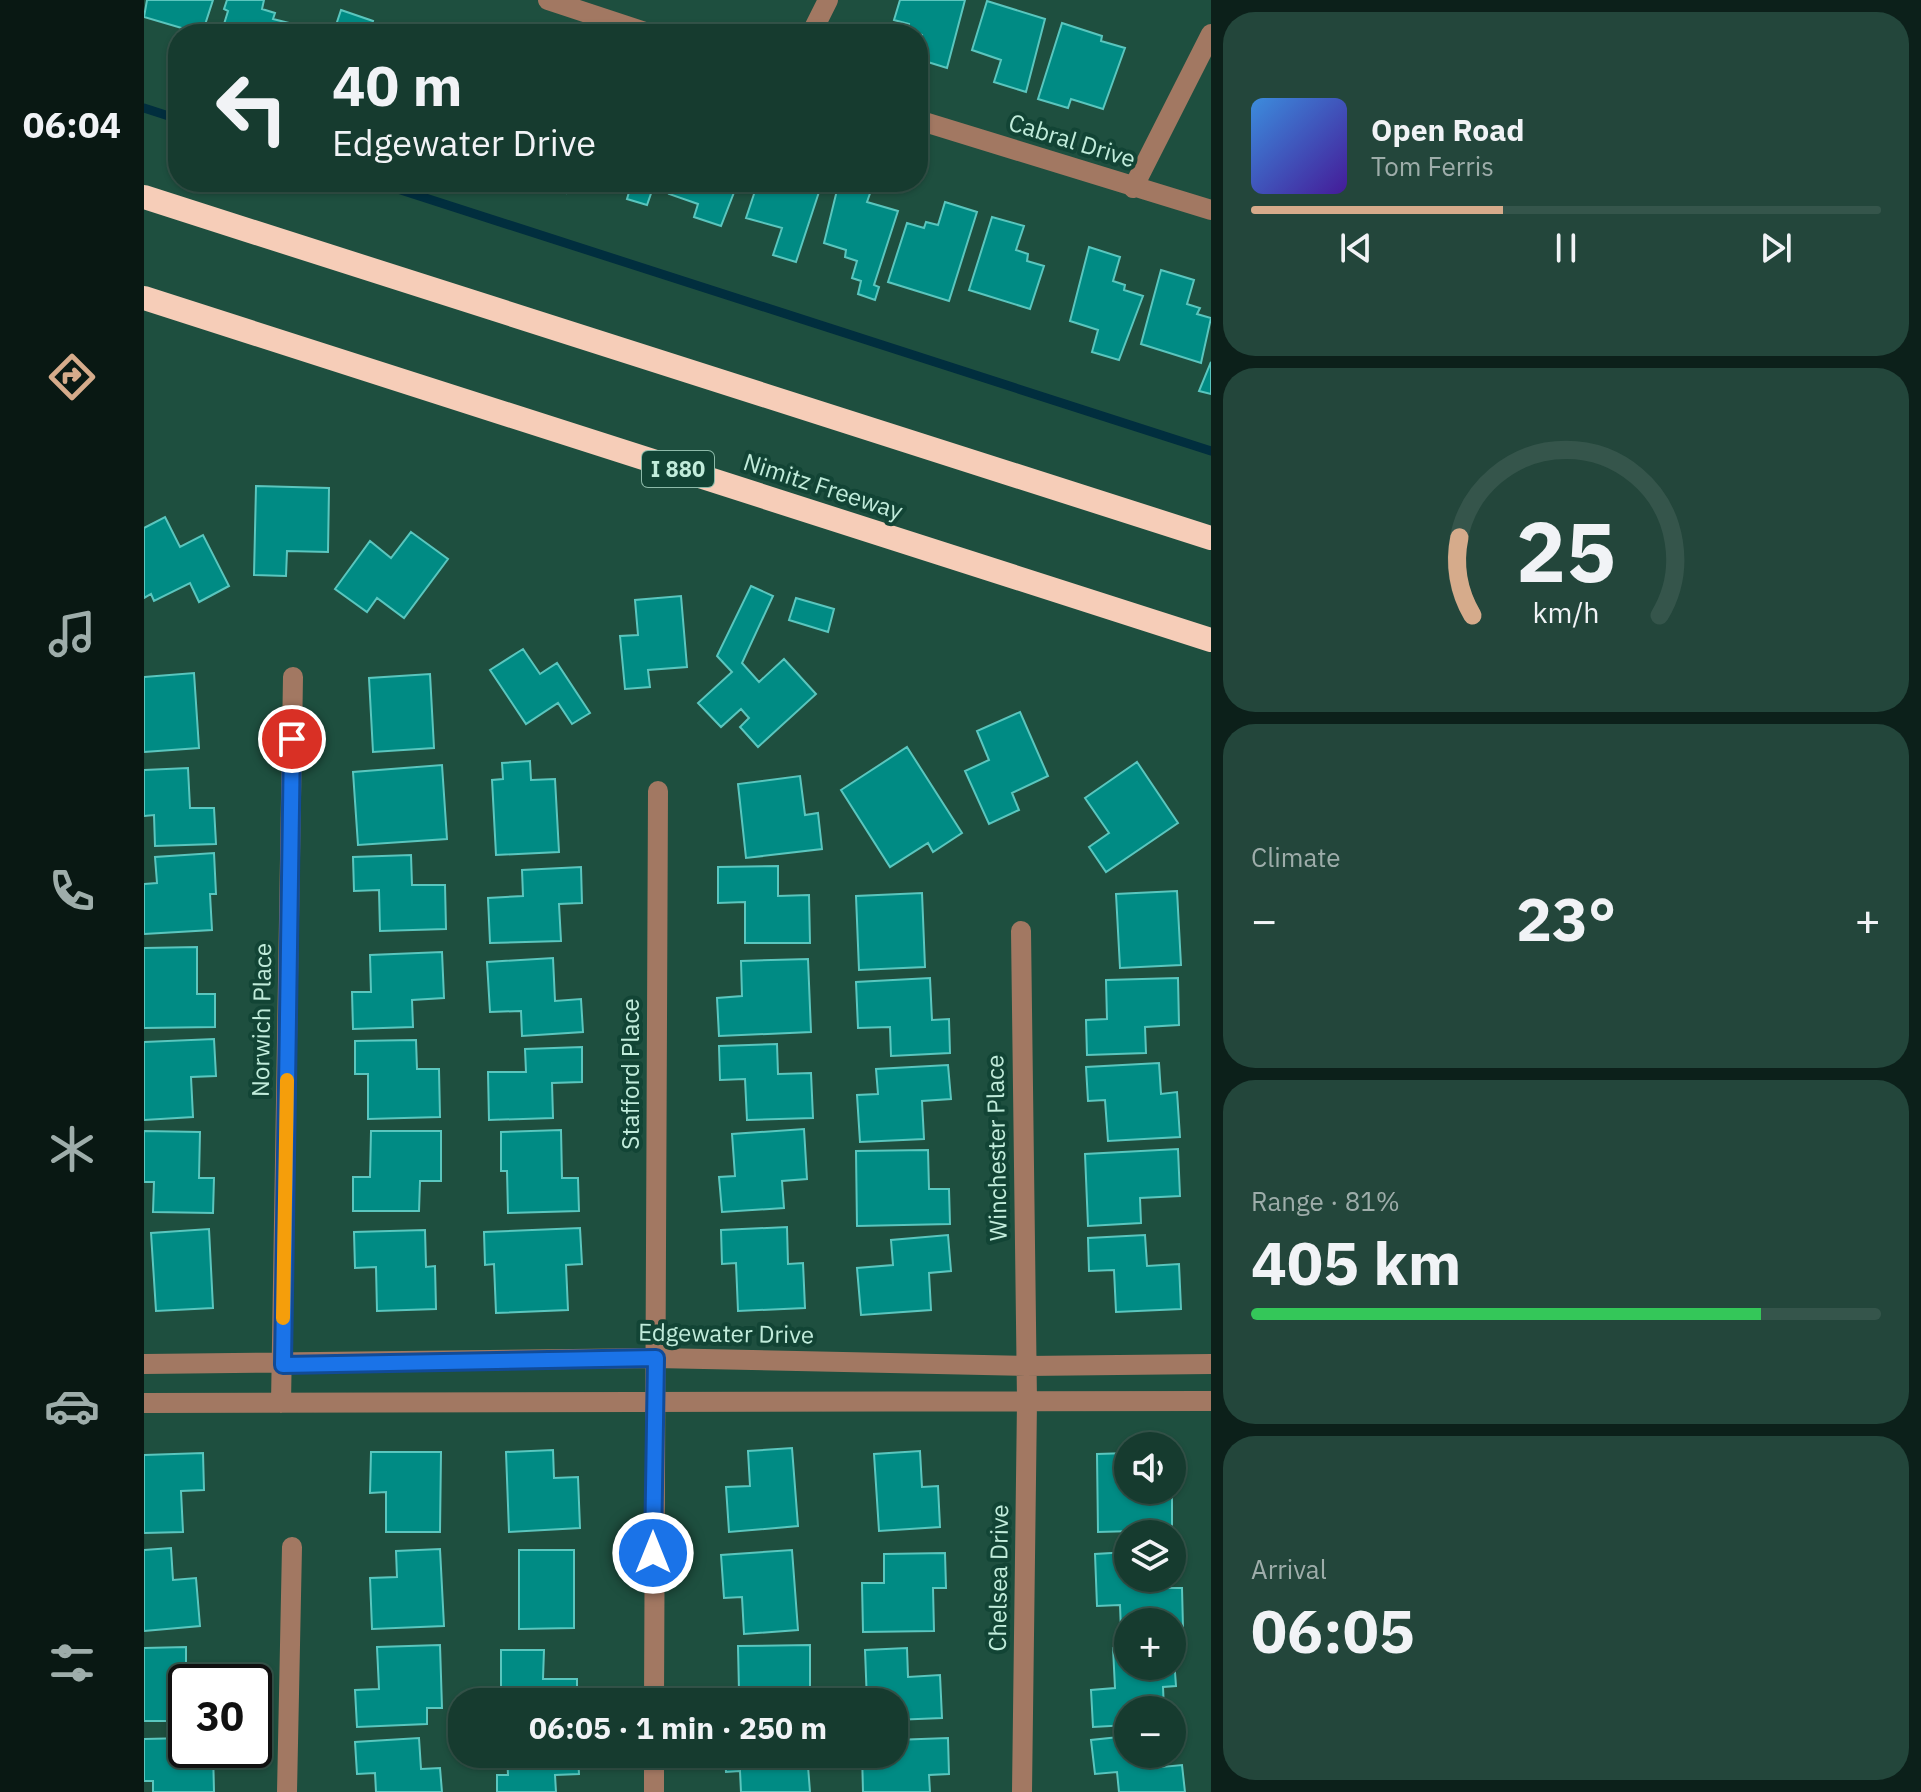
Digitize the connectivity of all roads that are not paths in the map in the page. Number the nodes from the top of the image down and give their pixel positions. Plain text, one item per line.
1 (548, 0) edge
2 (828, 0) edge
3 (621, 24) edge
4 (816, 24) edge
5 (1211, 34) edge
6 (928, 123) edge
7 (1133, 188) junction
8 (144, 197) edge
9 (1211, 210) edge
10 (144, 298) edge
11 (1211, 538) edge
12 (1211, 640) edge
13 (293, 677) dead end
14 (658, 791) dead end
15 (1021, 931) dead end
16 (656, 1358) junction
17 (144, 1364) edge
18 (1211, 1364) edge
19 (283, 1365) junction
20 (1026, 1366) junction
21 (1027, 1401) junction
22 (1211, 1401) edge
23 (144, 1403) edge
24 (281, 1403) junction
25 (653, 1403) junction
26 (292, 1547) dead end
27 (654, 1688) edge
28 (654, 1768) edge
29 (287, 1792) edge
30 (654, 1792) edge
31 (1022, 1792) edge

1 - 3 street
2 - 4 street
5 - 7 street
6 - 7 street, Cabral Drive
7 - 9 street, Cabral Drive
8 - 11 highway
10 - 12 highway, Nimitz Freeway / I 880
13 - 19 street, Norwich Place
14 - 16 street, Stafford Place
15 - 20 street, Winchester Place
16 - 19 street, Edgewater Drive
16 - 20 street, Edgewater Drive
16 - 25 street, Stafford Place
17 - 19 street, Edgewater Drive
18 - 20 street, Edgewater Drive
19 - 24 street, Norwich Place
20 - 21 street, Chelsea Drive
21 - 22 street
21 - 25 street
21 - 31 street, Chelsea Drive
23 - 24 street
24 - 25 street
25 - 27 street, Stafford Place
26 - 29 street
28 - 30 street

